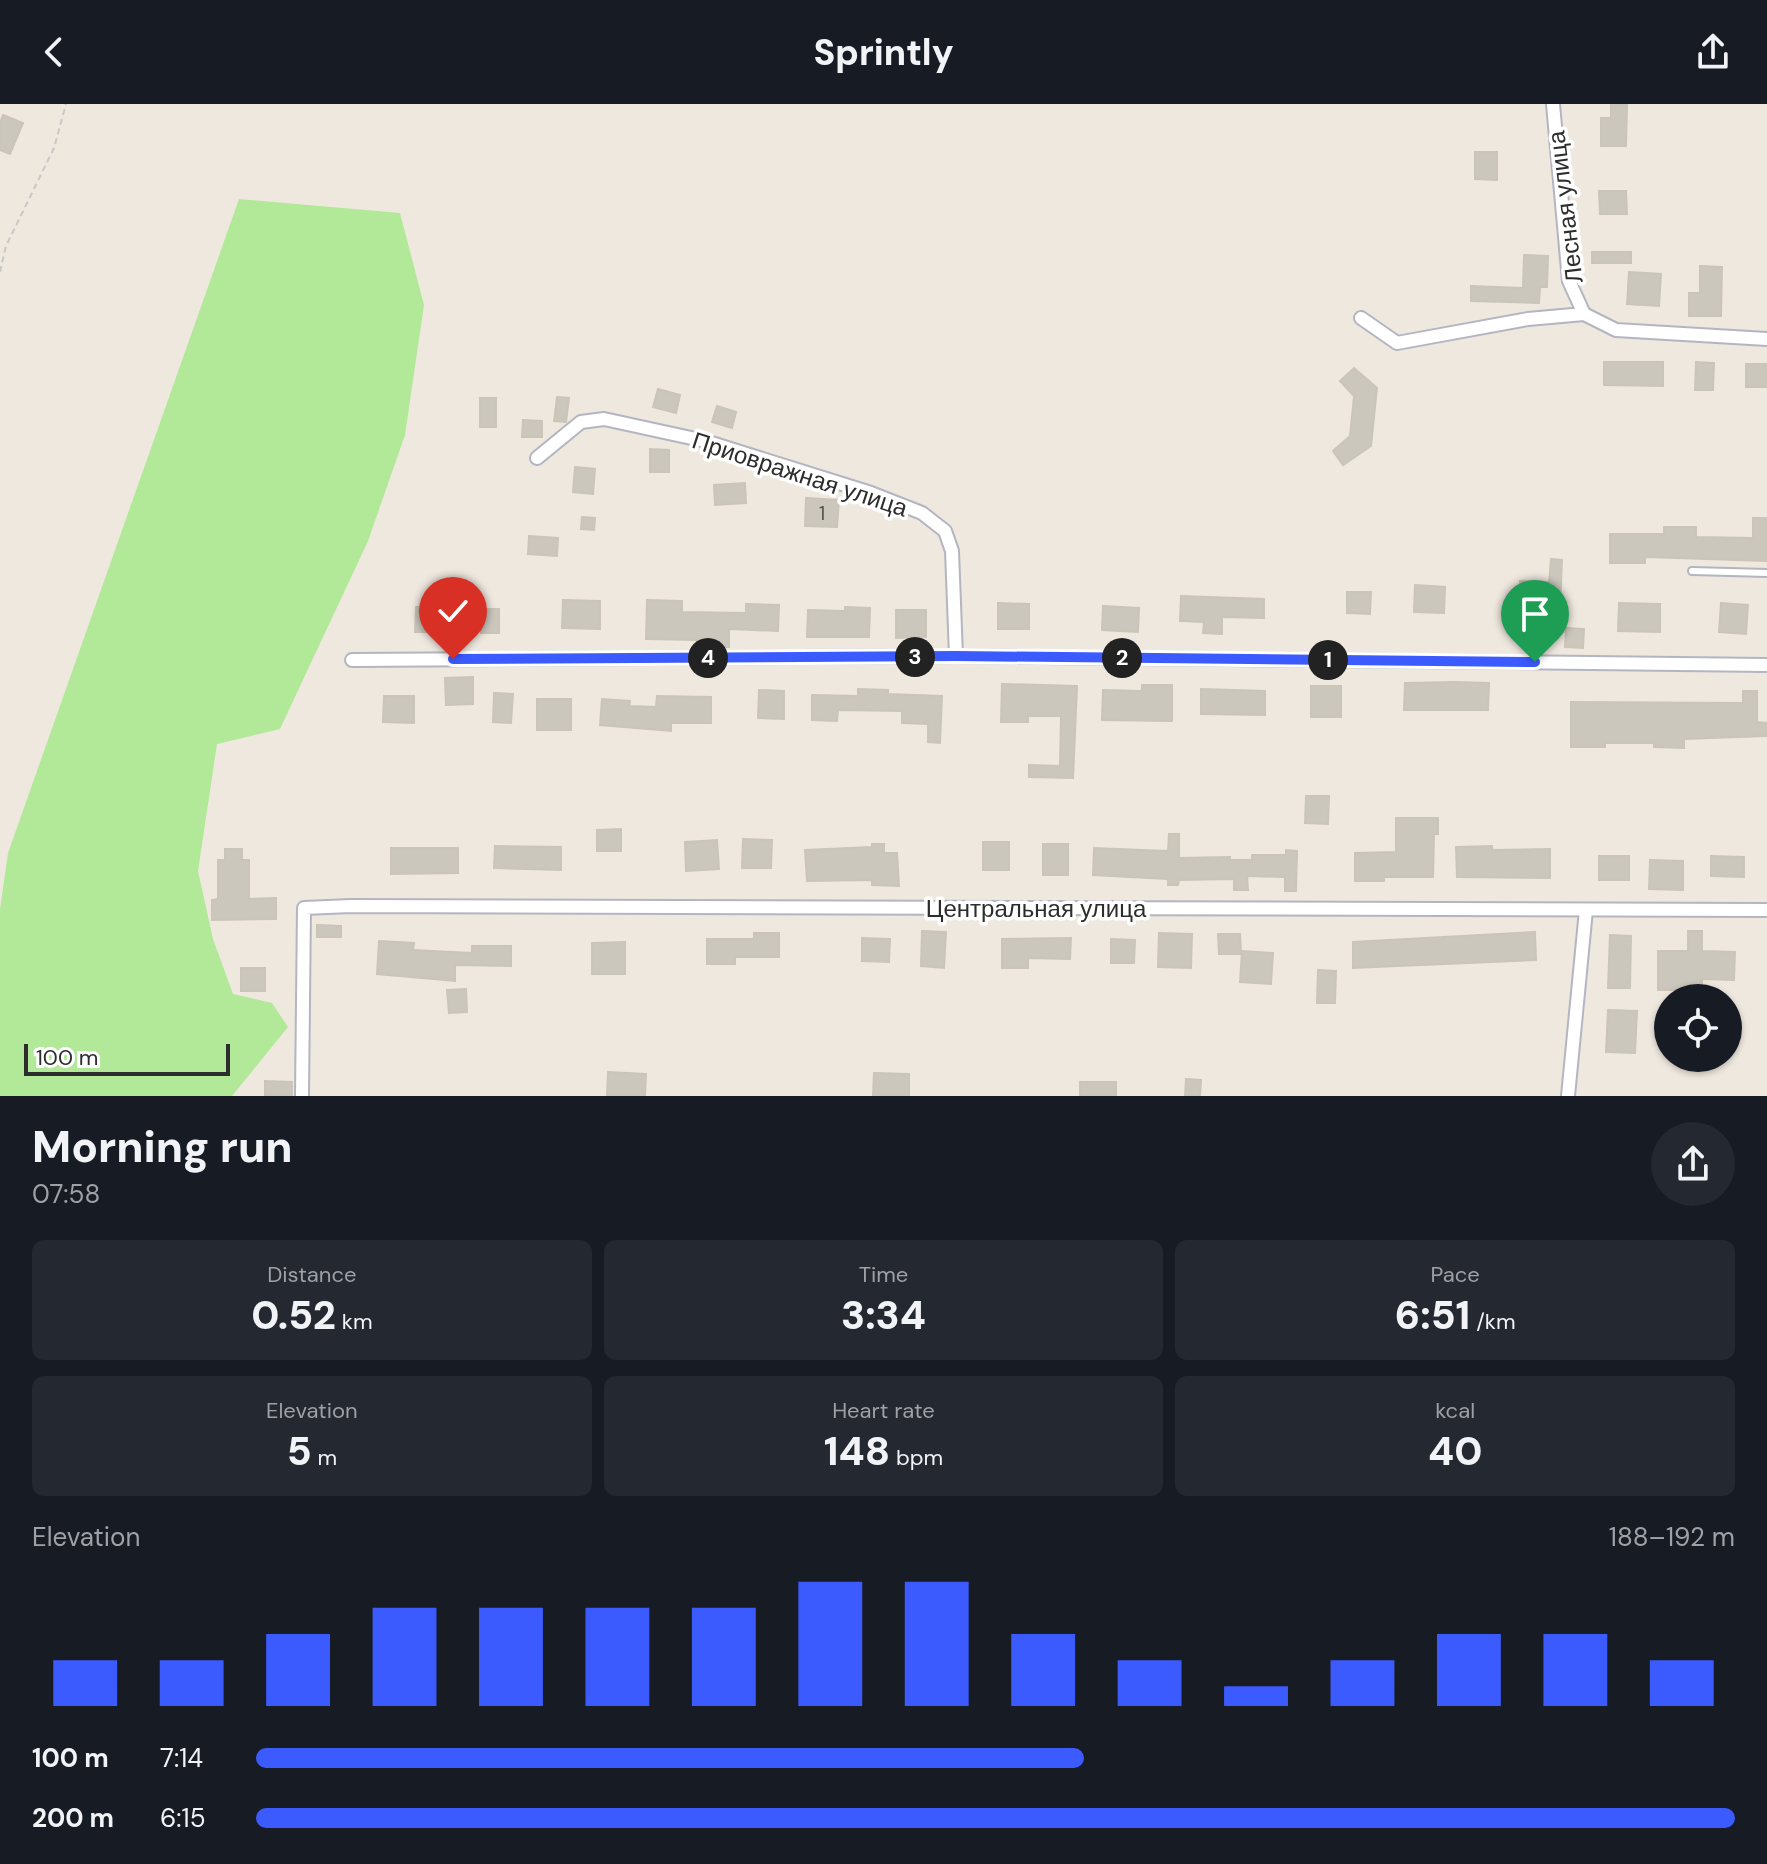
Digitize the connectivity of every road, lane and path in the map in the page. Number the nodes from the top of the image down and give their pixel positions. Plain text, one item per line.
1 (66, 104) edge
2 (1553, 104) edge
3 (0, 272) edge
4 (1584, 314) junction
5 (1361, 318) dead end
6 (1767, 339) edge
7 (537, 458) dead end
8 (1692, 571) dead end
9 (1767, 573) edge
10 (956, 656) junction
11 (352, 660) dead end
12 (1767, 665) edge
13 (1586, 910) junction
14 (1767, 910) edge
15 (302, 1096) edge
16 (1568, 1096) edge

1 - 3 path
2 - 4 street, Лесная улица
4 - 5 street
4 - 6 street, Лесная улица
7 - 10 street, Приовражная улица
8 - 9 lane
10 - 11 street
10 - 12 street
13 - 14 street, Центральная улица
13 - 15 street, Центральная улица
13 - 16 street

